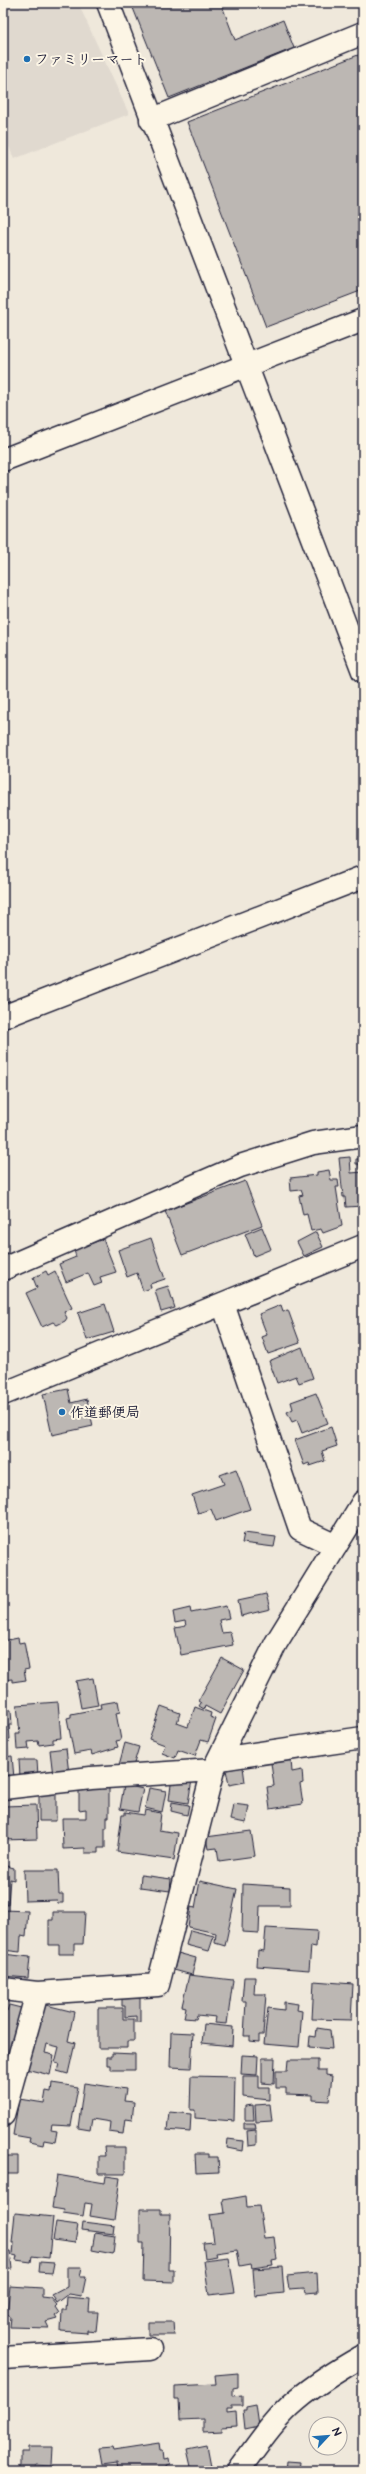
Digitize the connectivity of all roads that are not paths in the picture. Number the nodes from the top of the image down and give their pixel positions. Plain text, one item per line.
1 (108, 3) edge
2 (363, 33) edge
3 (151, 120) junction
4 (363, 320) edge
5 (246, 366) junction
6 (3, 460) edge
7 (363, 671) edge
8 (363, 877) edge
9 (3, 1017) edge
10 (363, 1136) edge
11 (363, 1246) edge
12 (3, 1269) edge
13 (223, 1304) junction
14 (3, 1394) edge
15 (363, 1502) edge
16 (336, 1546) junction
17 (363, 1738) edge
18 (217, 1765) junction
19 (3, 1788) edge
20 (3, 1989) edge
21 (37, 1993) junction
22 (3, 2115) edge
23 (150, 2349) dead end
24 (363, 2356) edge
25 (3, 2358) edge
26 (238, 2471) edge

1 - 3 street
2 - 3 street
3 - 5 street
4 - 5 street
5 - 6 street
5 - 7 street
8 - 9 street
10 - 12 street
11 - 13 street
13 - 14 street
13 - 16 street
15 - 16 street
16 - 18 street
17 - 18 street
18 - 19 street
18 - 21 street
20 - 21 street
21 - 22 street
23 - 25 street
24 - 26 street

